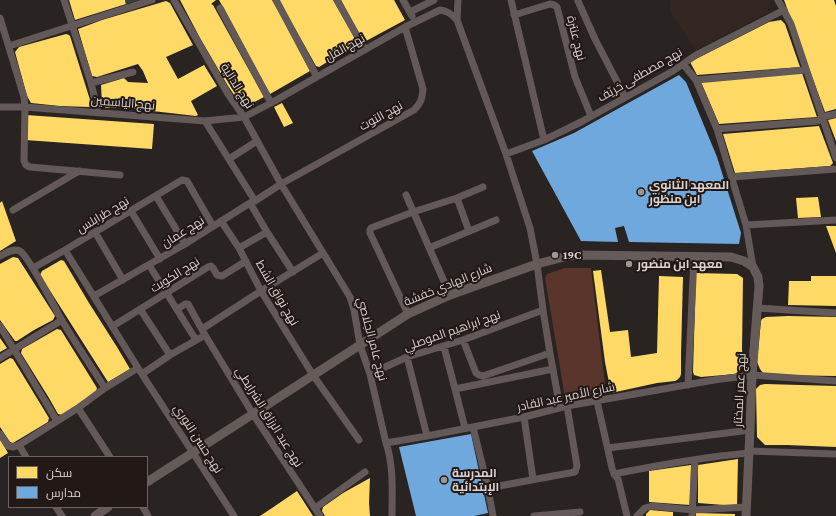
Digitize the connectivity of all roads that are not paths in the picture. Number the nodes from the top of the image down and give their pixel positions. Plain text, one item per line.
1 (64, 0) edge
2 (152, 0) edge
3 (174, 0) edge
4 (276, 0) edge
5 (337, 0) edge
6 (403, 0) edge
7 (434, 0) edge
8 (458, 0) edge
9 (511, 0) edge
10 (778, 0) edge
11 (578, 1) edge
12 (220, 8) dead end
13 (784, 10) junction
14 (410, 12) junction
15 (514, 15) junction
16 (0, 18) edge
17 (457, 20) junction
18 (416, 22) junction
19 (73, 25) junction
20 (405, 27) junction
21 (9, 46) junction
22 (364, 50) junction
23 (683, 64) junction
24 (806, 70) junction
25 (133, 72) dead end
26 (317, 77) junction
27 (696, 80) junction
28 (91, 83) junction
29 (625, 97) junction
30 (271, 103) junction
31 (0, 107) edge
32 (25, 107) junction
33 (98, 112) junction
34 (836, 114) edge
35 (591, 116) junction
36 (244, 117) junction
37 (822, 117) junction
38 (205, 121) junction
39 (717, 129) junction
40 (544, 140) junction
41 (257, 141) junction
42 (506, 154) junction
43 (836, 158) edge
44 (229, 159) junction
45 (836, 169) edge
46 (79, 171) junction
47 (120, 175) dead end
48 (732, 177) junction
49 (281, 184) junction
50 (483, 187) dead end
51 (406, 195) dead end
52 (156, 196) junction
53 (457, 198) junction
54 (253, 202) junction
55 (13, 210) dead end
56 (131, 211) junction
57 (413, 212) junction
58 (496, 220) dead end
59 (836, 220) edge
60 (221, 221) junction
61 (746, 225) junction
62 (213, 226) junction
63 (469, 231) junction
64 (96, 232) junction
65 (267, 232) junction
66 (185, 244) junction
67 (238, 248) junction
68 (429, 248) junction
69 (65, 250) junction
70 (323, 253) junction
71 (0, 256) edge
72 (694, 257) junction
73 (160, 259) junction
74 (246, 261) junction
75 (537, 264) junction
76 (149, 265) junction
77 (754, 267) junction
78 (33, 268) junction
79 (293, 272) junction
80 (123, 280) junction
81 (261, 291) junction
82 (166, 293) junction
83 (450, 295) junction
84 (94, 296) junction
85 (757, 308) junction
86 (140, 309) junction
87 (178, 309) junction
88 (543, 310) junction
89 (836, 313) edge
90 (408, 314) junction
91 (62, 320) junction
92 (0, 326) edge
93 (113, 326) junction
94 (203, 332) junction
95 (196, 340) junction
96 (463, 340) junction
97 (360, 345) junction
98 (444, 347) junction
99 (14, 349) junction
100 (550, 353) junction
101 (170, 355) junction
102 (407, 357) junction
103 (0, 358) edge
104 (553, 369) junction
105 (140, 371) junction
106 (370, 374) junction
107 (314, 375) junction
108 (752, 375) junction
109 (836, 381) edge
110 (688, 384) junction
111 (105, 388) junction
112 (455, 389) junction
113 (597, 401) junction
114 (564, 407) junction
115 (78, 408) junction
116 (253, 414) junction
117 (524, 417) junction
118 (57, 421) junction
119 (473, 427) junction
120 (465, 428) junction
121 (750, 430) junction
122 (0, 434) edge
123 (427, 436) junction
124 (358, 440) dead end
125 (386, 443) junction
126 (19, 446) junction
127 (608, 448) junction
128 (193, 452) junction
129 (749, 452) junction
130 (836, 454) edge
131 (25, 456) edge
132 (109, 456) edge
133 (695, 460) junction
134 (365, 472) dead end
135 (614, 474) junction
136 (533, 479) junction
137 (148, 481) edge
138 (488, 488) junction
139 (107, 508) edge
140 (315, 508) junction
141 (747, 511) edge
142 (580, 512) dead end
143 (692, 513) edge
144 (95, 516) edge
145 (234, 516) edge
146 (320, 516) edge
147 (392, 516) edge
148 (493, 516) edge
149 (534, 516) edge
150 (548, 516) edge
151 (627, 516) edge
152 (637, 516) edge

1 - 19 street
2 - 19 street
3 - 36 street, نهج الدالية
4 - 26 street
5 - 22 street
6 - 14 street
7 - 14 street
8 - 17 street
9 - 15 street
10 - 13 street
11 - 29 street
12 - 30 street
13 - 23 street, نهج مصطفى خريّف
13 - 24 street
14 - 18 street
15 - 35 street, نهج عنترة
15 - 40 street
16 - 21 street
17 - 18 street, نهج الفل
17 - 42 street
18 - 20 street, نهج الفل
19 - 21 street
19 - 28 street
20 - 22 street, نهج الفل
20 - 49 street, نهج التوت
21 - 32 street
22 - 26 street, نهج الفل
23 - 27 street
23 - 29 street, نهج مصطفى خريّف
24 - 27 street
24 - 37 street
25 - 28 street
26 - 30 street, نهج الفل
27 - 39 street
28 - 33 street
29 - 35 street, نهج مصطفى خريّف
30 - 36 street, نهج الفل
31 - 32 street, نهج الياسمين
32 - 33 street, نهج الياسمين
32 - 46 street
33 - 38 street, نهج الياسمين
34 - 37 street
35 - 40 street, نهج مصطفى خريّف
36 - 38 street, نهج الياسمين
36 - 41 street, نهج الدالية
37 - 39 street
37 - 43 street
38 - 44 street
39 - 48 street
40 - 42 street, نهج مصطفى خريّف
41 - 44 street
41 - 49 street, نهج الدالية
42 - 75 street
44 - 54 street
45 - 48 street
46 - 47 street
46 - 55 street
48 - 61 street
49 - 54 street, نهج عمان
49 - 70 street, نهج عامر الجلاصي
50 - 53 street
51 - 57 street
52 - 56 street, نهج طرابلس
52 - 62 street, نهج طرابلس
52 - 66 street
53 - 57 street
53 - 63 street
54 - 60 street, نهج عمان
54 - 65 street
56 - 64 street, نهج طرابلس
56 - 73 street
57 - 68 street
57 - 90 street
58 - 63 street
59 - 61 street
60 - 62 street, نهج عمان
60 - 67 street, نهج نواق الشط
61 - 77 street
62 - 66 street, نهج عمان
63 - 68 street
64 - 69 street, نهج طرابلس
64 - 80 street
65 - 67 street
65 - 79 street
66 - 73 street, نهج عمان
67 - 74 street, نهج نواق الشط
68 - 83 street
69 - 78 street, نهج طرابلس
69 - 84 street, نهج حسن النوري
70 - 79 street
70 - 97 street, نهج عامر الجلاصي
71 - 78 street
72 - 75 street, شارع الهادي خفشة
72 - 77 street, شارع الهادي خفشة
72 - 110 street
73 - 76 street, نهج عمان
74 - 81 street, نهج نواق الشط
74 - 82 street, نهج الكويت
75 - 83 street, شارع الهادي خفشة
75 - 88 street
76 - 80 street, نهج عمان
76 - 82 street
77 - 85 street, نهج عمر المختار
78 - 91 street
79 - 81 street
80 - 84 street, نهج عمان
81 - 94 street
81 - 107 street, نهج نواق الشط
82 - 86 street, نهج الكويت
82 - 87 street
83 - 90 street, شارع الهادي خفشة
84 - 93 street, نهج حسن النوري
85 - 89 street
85 - 108 street, نهج عمر المختار
86 - 93 street, نهج الكويت
86 - 101 street
87 - 94 street, نهج عبد الرزاق الشرايطي
87 - 95 street
88 - 96 street, نهج ابراهيم الموصلي
88 - 100 street
90 - 97 street, شارع الهادي خفشة
91 - 99 street
91 - 111 street
92 - 99 street
93 - 105 street, نهج حسن النوري
94 - 95 street
94 - 116 street, نهج عبد الرزاق الشرايطي
95 - 101 street
96 - 98 street, نهج ابراهيم الموصلي
96 - 100 street
97 - 106 street, نهج عامر الجلاصي
97 - 107 street, شارع الهادي خفشة
98 - 102 street, نهج ابراهيم الموصلي
98 - 112 street
99 - 103 street
99 - 118 street
100 - 104 street
101 - 105 street
102 - 106 street, نهج ابراهيم الموصلي
102 - 123 street
104 - 112 street
104 - 114 street
105 - 111 street
105 - 128 street, نهج حسن النوري
106 - 125 street, نهج عامر الجلاصي
107 - 116 street, شارع الهادي خفشة
107 - 124 street, نهج نواق الشط
108 - 109 street, شارع الأمير عبد القادر
108 - 110 street, شارع الأمير عبد القادر
108 - 121 street, نهج عمر المختار
110 - 113 street, شارع الأمير عبد القادر
111 - 115 street
112 - 120 street
113 - 114 street, شارع الأمير عبد القادر
113 - 127 street
114 - 117 street, شارع الأمير عبد القادر
114 - 136 street
115 - 118 street
115 - 132 street
116 - 128 street, شارع الهادي خفشة
116 - 140 street, نهج عبد الرزاق الشرايطي
117 - 119 street, شارع الأمير عبد القادر
117 - 136 street
118 - 126 street
119 - 120 street, شارع الأمير عبد القادر
119 - 138 street
120 - 123 street, شارع الأمير عبد القادر
121 - 127 street
121 - 129 street, نهج عمر المختار
122 - 126 street
123 - 125 street, شارع الأمير عبد القادر
125 - 147 street, نهج عامر الجلاصي
126 - 131 street
127 - 135 street
128 - 137 street, شارع الهادي خفشة
128 - 145 street, نهج حسن النوري
129 - 130 street
129 - 133 street
129 - 141 street, نهج عمر المختار
133 - 135 street
133 - 143 street
134 - 140 street
135 - 151 street
136 - 138 street
138 - 148 street
139 - 144 street
140 - 146 street, نهج عبد الرزاق الشرايطي
141 - 143 street
142 - 150 street
143 - 152 street
149 - 150 street

